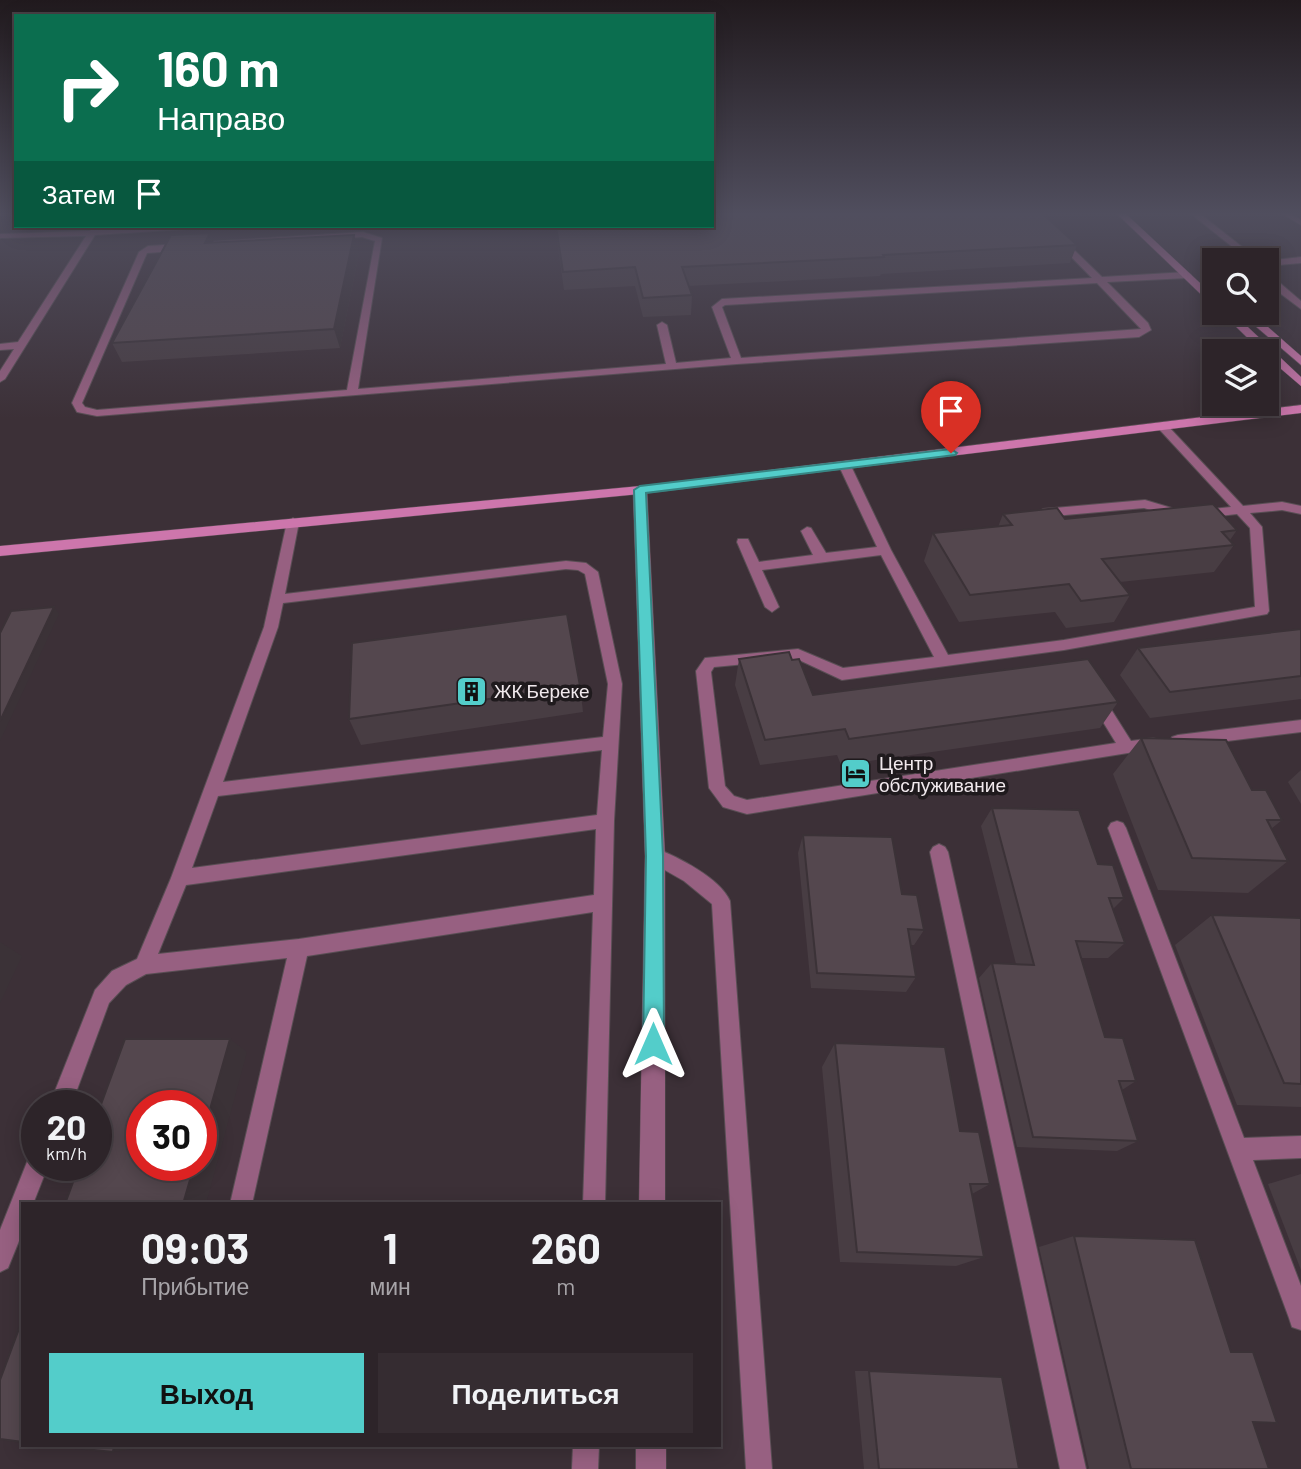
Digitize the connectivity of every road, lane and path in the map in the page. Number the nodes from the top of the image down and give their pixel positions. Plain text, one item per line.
1 (62, 282) edge
2 (130, 282) edge
3 (372, 282) edge
4 (1059, 282) edge
5 (1103, 282) edge
6 (1279, 289) edge
7 (1301, 306) edge
8 (662, 325) dead end
9 (1240, 325) edge
10 (1259, 325) edge
11 (22, 345) junction
12 (0, 346) edge
13 (737, 361) junction
14 (1301, 362) edge
15 (672, 366) junction
16 (0, 379) edge
17 (1301, 383) edge
18 (352, 391) junction
19 (1301, 406) edge
20 (1163, 428) junction
21 (845, 466) junction
22 (640, 490) junction
23 (1301, 510) edge
24 (1240, 511) junction
25 (1043, 513) edge
26 (293, 522) junction
27 (807, 531) dead end
28 (743, 542) dead end
29 (885, 550) junction
30 (0, 551) edge
31 (822, 559) junction
32 (755, 567) junction
33 (278, 599) junction
34 (772, 607) dead end
35 (943, 659) junction
36 (1092, 690) edge
37 (1301, 726) edge
38 (610, 743) junction
39 (1127, 748) junction
40 (212, 790) junction
41 (604, 821) junction
42 (1117, 828) dead end
43 (940, 852) dead end
44 (654, 856) junction
45 (180, 878) junction
46 (602, 902) junction
47 (299, 948) junction
48 (144, 965) junction
49 (66, 1090) edge
50 (1301, 1147) edge
51 (1238, 1149) junction
52 (31, 1181) edge
53 (23, 1202) edge
54 (241, 1202) edge
55 (594, 1202) edge
56 (652, 1202) edge
57 (21, 1206) edge
58 (0, 1260) edge
59 (1301, 1318) edge
60 (586, 1447) edge
61 (651, 1447) edge
62 (586, 1469) edge
63 (651, 1469) edge
64 (758, 1469) edge
65 (1073, 1469) edge

1 - 11 lane
2 - 18 lane
3 - 18 lane
4 - 13 lane
5 - 13 lane
6 - 7 lane
8 - 15 lane
9 - 17 street
10 - 14 street
11 - 12 lane
11 - 16 lane
13 - 15 lane
15 - 18 lane
19 - 20 street
20 - 21 street
20 - 24 lane
21 - 22 street
21 - 29 lane
22 - 26 street
22 - 44 street
23 - 24 lane
24 - 25 lane
24 - 35 lane
26 - 30 street
26 - 33 lane
27 - 31 lane
28 - 32 lane
29 - 31 lane
29 - 35 lane
31 - 32 lane
32 - 34 lane
33 - 38 lane
33 - 40 lane
35 - 39 lane
36 - 39 lane
37 - 39 lane
38 - 40 lane
38 - 41 lane
40 - 45 lane
41 - 45 lane
41 - 46 lane
42 - 51 lane
43 - 65 lane
44 - 56 street
44 - 64 lane
45 - 48 lane
46 - 47 lane
46 - 55 lane
47 - 48 lane
47 - 54 lane
48 - 49 lane
50 - 51 lane
51 - 59 lane
52 - 53 lane
57 - 58 lane
60 - 62 lane
61 - 63 street

